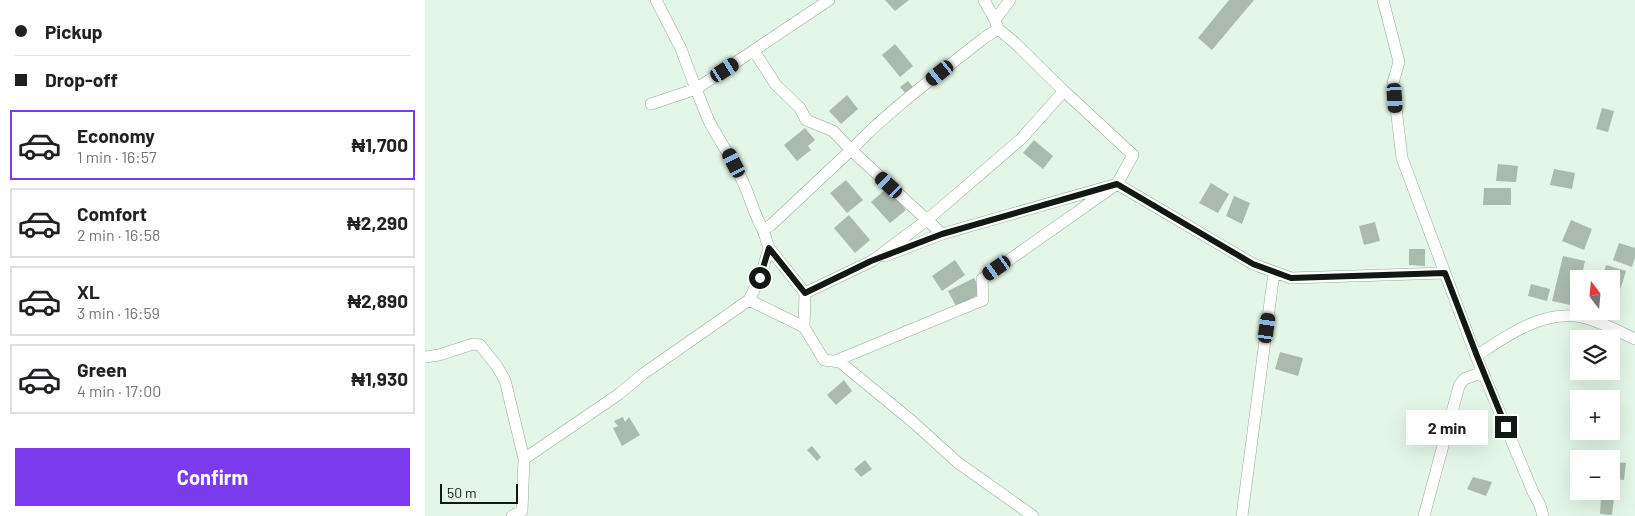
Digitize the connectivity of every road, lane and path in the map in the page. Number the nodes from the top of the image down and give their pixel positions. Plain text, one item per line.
1 (656, 0) edge
2 (829, 0) edge
3 (984, 0) edge
4 (1010, 0) edge
5 (1383, 0) edge
6 (996, 24) junction
7 (753, 51) junction
8 (696, 89) junction
9 (1064, 91) junction
10 (651, 104) dead end
11 (851, 150) junction
12 (1117, 184) junction
13 (927, 220) junction
14 (763, 230) junction
15 (942, 234) junction
16 (769, 248) junction
17 (871, 261) junction
18 (1274, 272) junction
19 (1445, 273) junction
20 (805, 293) junction
21 (749, 300) junction
22 (804, 327) junction
23 (1635, 339) edge
24 (1477, 356) junction
25 (425, 357) edge
26 (835, 361) junction
27 (1483, 372) junction
28 (524, 459) junction
29 (520, 514) edge
30 (1033, 516) edge
31 (1242, 516) edge
32 (1423, 516) edge
33 (1543, 516) edge

1 - 8 street
2 - 7 street
3 - 6 street
4 - 6 street
5 - 19 street
6 - 9 street
6 - 11 street
7 - 8 street
7 - 11 street
8 - 10 street
8 - 14 street
9 - 12 street
9 - 13 street
11 - 13 street
11 - 14 street
12 - 15 street
12 - 18 street
12 - 26 street
13 - 15 street
13 - 17 street
14 - 16 street
15 - 17 street
16 - 20 street
16 - 21 street
17 - 20 street
18 - 19 street
18 - 31 street
19 - 24 street
20 - 22 street
21 - 22 street
21 - 28 street
22 - 26 street
23 - 24 street
24 - 27 street
25 - 28 street
26 - 30 street
27 - 32 street
27 - 33 street
28 - 29 street

